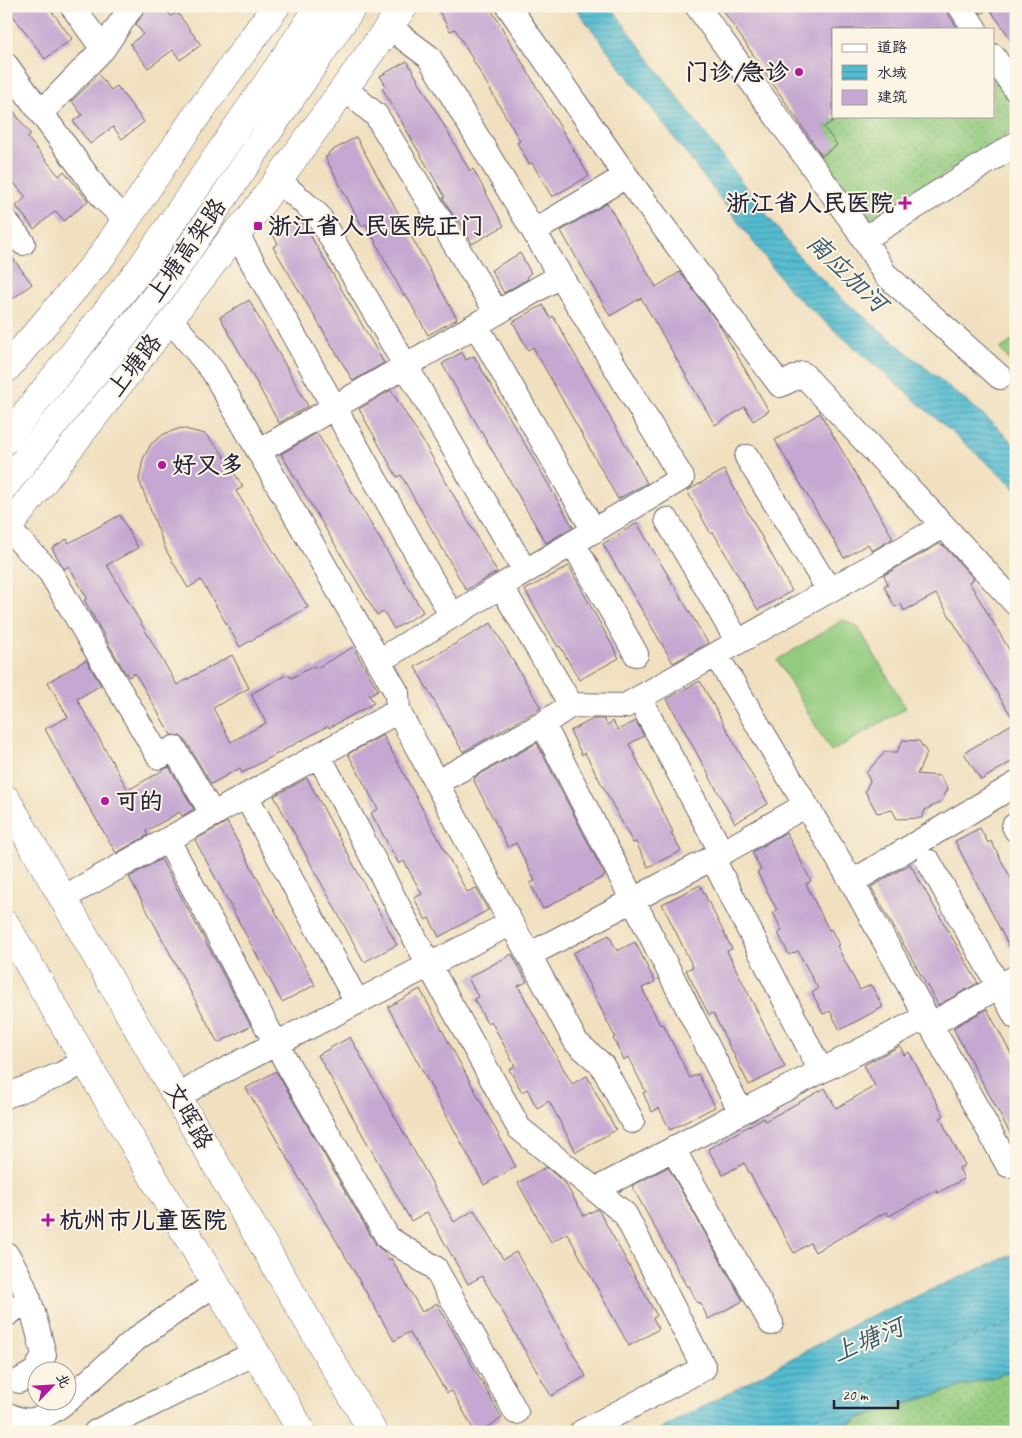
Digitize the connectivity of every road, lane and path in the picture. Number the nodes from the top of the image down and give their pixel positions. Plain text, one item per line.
1 (72, 6) edge
2 (132, 6) edge
3 (276, 6) edge
4 (320, 6) edge
5 (353, 6) edge
6 (508, 6) edge
7 (697, 6) edge
8 (960, 6) edge
9 (397, 17) edge
10 (974, 28) edge
11 (103, 49) junction
12 (994, 57) edge
13 (6, 65) edge
14 (344, 88) junction
15 (1016, 90) edge
16 (42, 114) junction
17 (1016, 144) edge
18 (626, 176) junction
19 (278, 180) junction
20 (126, 220) junction
21 (6, 221) edge
22 (534, 231) junction
23 (236, 233) junction
24 (864, 239) junction
25 (23, 243) dead end
26 (560, 276) junction
27 (170, 319) junction
28 (486, 319) junction
29 (406, 366) junction
30 (6, 369) edge
31 (1000, 378) dead end
32 (334, 407) junction
33 (6, 439) edge
34 (259, 451) junction
35 (748, 457) dead end
36 (6, 484) edge
37 (666, 520) dead end
38 (943, 526) junction
39 (7, 530) edge
40 (594, 531) junction
41 (573, 543) junction
42 (525, 571) junction
43 (501, 586) junction
44 (830, 590) junction
45 (1016, 604) edge
46 (452, 616) junction
47 (738, 642) junction
48 (636, 654) dead end
49 (716, 654) junction
50 (379, 661) junction
51 (639, 698) junction
52 (571, 705) junction
53 (398, 711) junction
54 (543, 724) junction
55 (319, 756) junction
56 (436, 783) junction
57 (1016, 784) edge
58 (246, 796) junction
59 (6, 799) edge
60 (806, 805) junction
61 (213, 815) junction
62 (168, 840) junction
63 (717, 855) junction
64 (929, 862) dead end
65 (852, 882) junction
66 (63, 898) junction
67 (633, 898) junction
68 (511, 923) junction
69 (6, 925) edge
70 (529, 955) junction
71 (429, 965) junction
72 (1007, 981) edge
73 (357, 1002) junction
74 (1016, 1017) edge
75 (928, 1021) junction
76 (276, 1044) junction
77 (86, 1060) junction
78 (821, 1071) junction
79 (6, 1096) edge
80 (178, 1097) junction
81 (741, 1112) junction
82 (632, 1121) dead end
83 (673, 1149) junction
84 (1008, 1165) dead end
85 (594, 1190) junction
86 (6, 1254) edge
87 (216, 1283) junction
88 (29, 1299) junction
89 (6, 1315) edge
90 (771, 1323) dead end
91 (257, 1352) junction
92 (19, 1381) dead end
93 (78, 1390) edge
94 (52, 1410) edge
95 (516, 1412) dead end
96 (6, 1414) edge
97 (96, 1432) edge
98 (302, 1432) edge
99 (373, 1432) edge
100 (582, 1432) edge

1 - 11 street
2 - 11 street
3 - 20 main road
4 - 33 main road, 上塘高架路, bridge
5 - 36 main road, 上塘高架路, bridge
6 - 18 street
7 - 24 street
8 - 10 street
9 - 14 main road, 上塘路
9 - 22 street
11 - 16 street
12 - 15 street
13 - 16 street
14 - 19 main road, 上塘路
14 - 28 street
16 - 20 street
17 - 24 street
18 - 22 street
18 - 38 street
19 - 23 main road, 上塘路
19 - 29 street
20 - 30 main road
21 - 25 street
22 - 26 street
23 - 27 main road, 上塘路
23 - 32 street
24 - 31 street
26 - 28 street
26 - 40 street
27 - 34 street
27 - 39 main road, 上塘路
28 - 29 street
28 - 40 street
29 - 32 street
29 - 42 street
32 - 34 street
32 - 46 street
34 - 50 street
35 - 44 street
37 - 47 street
38 - 44 street
38 - 45 street
39 - 61 street
40 - 41 street
41 - 42 street
41 - 48 street
42 - 43 street
43 - 46 street
43 - 52 street
44 - 47 street
46 - 50 street
47 - 49 street
49 - 51 street
49 - 60 street
50 - 53 street
51 - 52 street
51 - 63 street
52 - 54 street
53 - 55 street
53 - 56 street
54 - 56 street
54 - 67 street
55 - 58 street
55 - 71 street
56 - 68 street
57 - 65 street
58 - 61 street
58 - 73 street
59 - 66 main road, 文晖路
60 - 63 street
60 - 65 street
61 - 62 street
62 - 66 street
62 - 76 street
63 - 67 street
63 - 78 street
64 - 72 street
65 - 75 street
66 - 80 main road, 文晖路
67 - 70 street
67 - 81 street
68 - 70 street
68 - 71 street
69 - 77 main road
70 - 82 street
71 - 73 street
71 - 85 street
72 - 74 street
72 - 75 street
73 - 76 street
75 - 78 street
75 - 84 street
76 - 80 street
76 - 95 street
77 - 79 street
77 - 87 main road
78 - 81 street
80 - 99 main road, 文晖路
81 - 83 street
83 - 85 street
83 - 90 street
85 - 100 street
86 - 88 street
87 - 91 main road
87 - 93 street
88 - 89 street
88 - 92 street
91 - 97 street
91 - 98 main road
94 - 96 street

